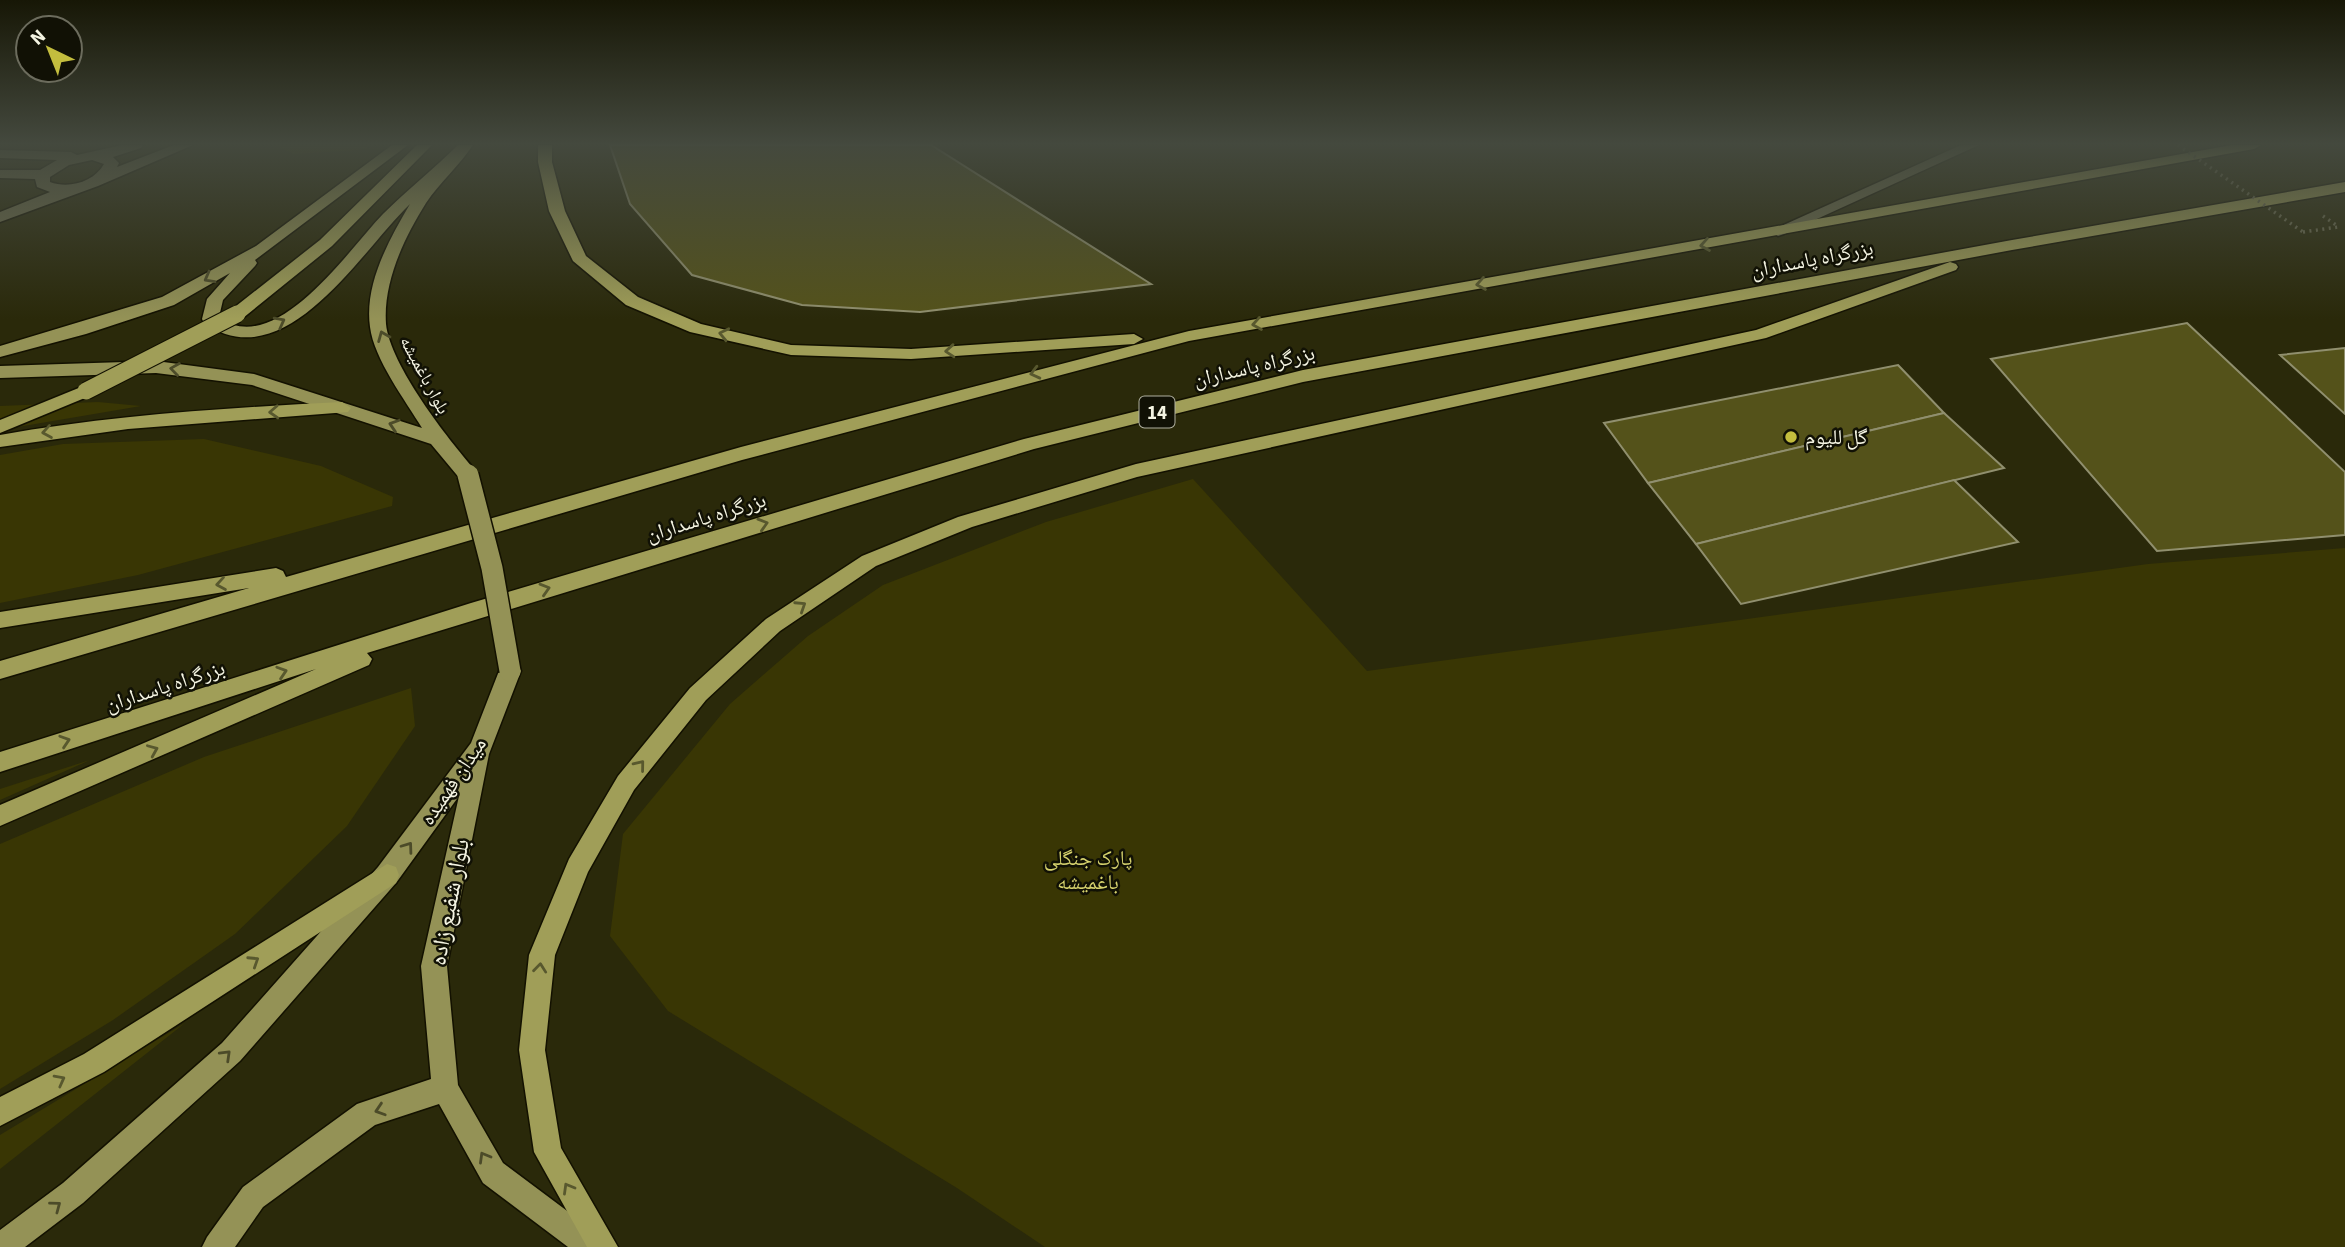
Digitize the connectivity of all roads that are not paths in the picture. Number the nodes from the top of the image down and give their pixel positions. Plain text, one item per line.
1 (36, 203) edge
2 (325, 203) edge
3 (366, 203) edge
4 (405, 203) edge
5 (421, 203) edge
6 (554, 203) edge
7 (1841, 203) edge
8 (1932, 203) edge
9 (2252, 203) edge
10 (0, 217) edge
11 (1778, 231) junction
12 (2012, 245) junction
13 (262, 249) junction
14 (1189, 336) junction
15 (0, 352) edge
16 (0, 372) edge
17 (342, 408) junction
18 (0, 427) edge
19 (438, 440) junction
20 (0, 441) edge
21 (361, 562) junction
22 (471, 611) junction
23 (0, 620) edge
24 (0, 670) edge
25 (481, 748) junction
26 (0, 762) edge
27 (0, 816) edge
28 (387, 876) junction
29 (445, 1088) junction
30 (0, 1112) edge
31 (1, 1247) edge
32 (217, 1247) edge
33 (592, 1247) edge
34 (603, 1247) edge

1 - 10 main road
2 - 13 main road
3 - 18 highway, bridge
13 -> 4 main road
19 -> 5 main road, بلوار باغمیشه
14 -> 6 highway
7 - 11 main road
8 - 11 highway, بزرگراه پاسداران
9 - 12 highway, بزرگراه پاسداران / 14
11 -> 14 highway, بزرگراه پاسداران
22 -> 12 highway, بزرگراه پاسداران / 14
34 -> 12 highway
13 -> 15 main road
14 -> 21 highway, بزرگراه پاسداران
17 -> 16 main road
19 -> 17 main road
17 -> 20 highway
19 - 25 main road, میدان فهمیده, bridge
21 -> 23 highway
21 - 24 highway, بزرگراه پاسداران
26 -> 22 highway, بزرگراه پاسداران / 14
27 -> 22 highway
28 -> 25 main road, میدان فهمیده
25 - 29 main road, بلوار شفیع زاده
30 -> 28 highway
31 -> 28 main road, میدان فهمیده
29 -> 32 main road
33 -> 29 main road, بلوار شفیع زاده

